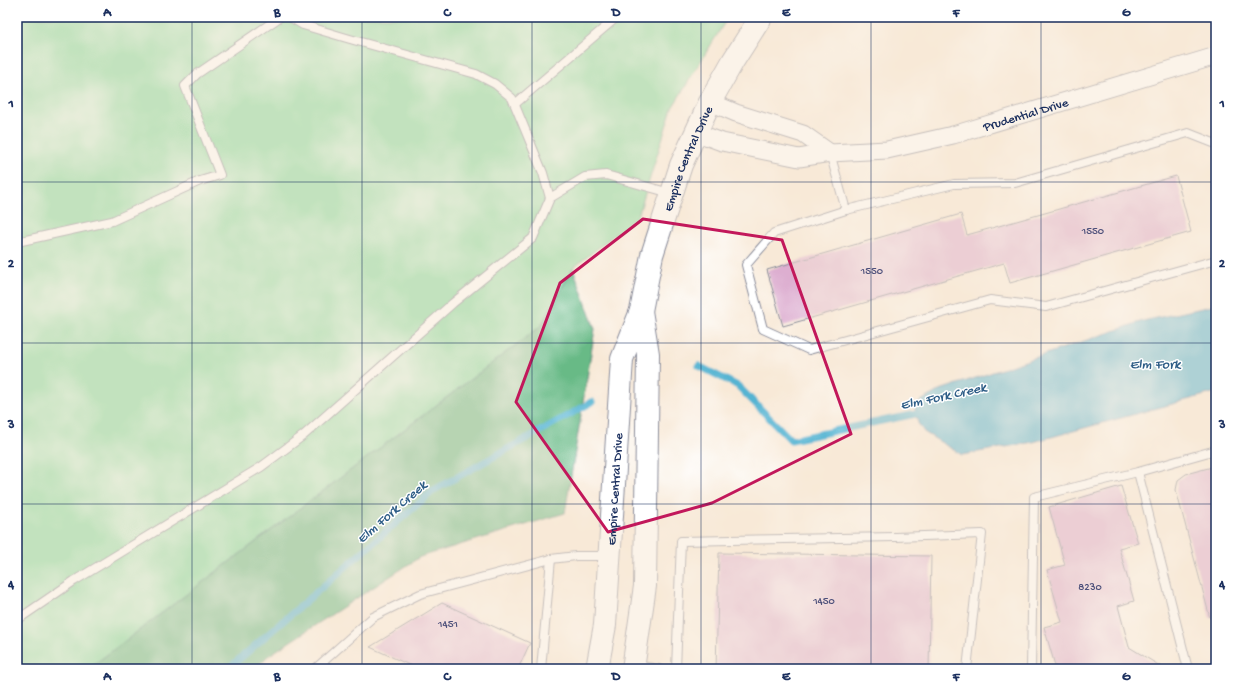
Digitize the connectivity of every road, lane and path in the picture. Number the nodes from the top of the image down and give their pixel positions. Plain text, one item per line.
1 (280, 17) edge
2 (290, 17) edge
3 (617, 17) edge
4 (761, 17) edge
5 (1216, 56) edge
6 (710, 102) junction
7 (515, 104) junction
8 (695, 132) junction
9 (1216, 144) edge
10 (830, 153) junction
11 (670, 193) junction
12 (550, 198) junction
13 (846, 210) junction
14 (17, 242) edge
15 (1216, 260) edge
16 (640, 311) junction
17 (1216, 450) edge
18 (1138, 472) junction
19 (610, 556) junction
20 (551, 559) junction
21 (17, 620) edge
22 (634, 667) edge
23 (315, 669) edge
24 (541, 669) edge
25 (597, 669) edge
26 (659, 669) edge
27 (676, 669) edge
28 (967, 669) edge
29 (1031, 669) edge
30 (1188, 669) edge

1 - 14 lane
2 - 7 lane
3 - 7 lane
4 - 6 street, Empire Central Drive
5 - 10 street, Prudential Drive
6 - 8 street, Empire Central Drive
6 - 10 street
7 - 12 lane
8 - 10 street, Prudential Drive
8 - 11 street, Empire Central Drive
9 - 13 lane
10 - 13 lane
11 - 12 lane
11 - 16 street, Empire Central Drive
12 - 21 lane
13 - 15 lane
16 - 19 street, Empire Central Drive
16 - 22 street, Empire Central Drive
17 - 18 lane
18 - 29 lane
18 - 30 lane
19 - 20 lane
19 - 25 street, Empire Central Drive
20 - 23 lane
20 - 24 lane
22 - 26 lane
27 - 28 lane

